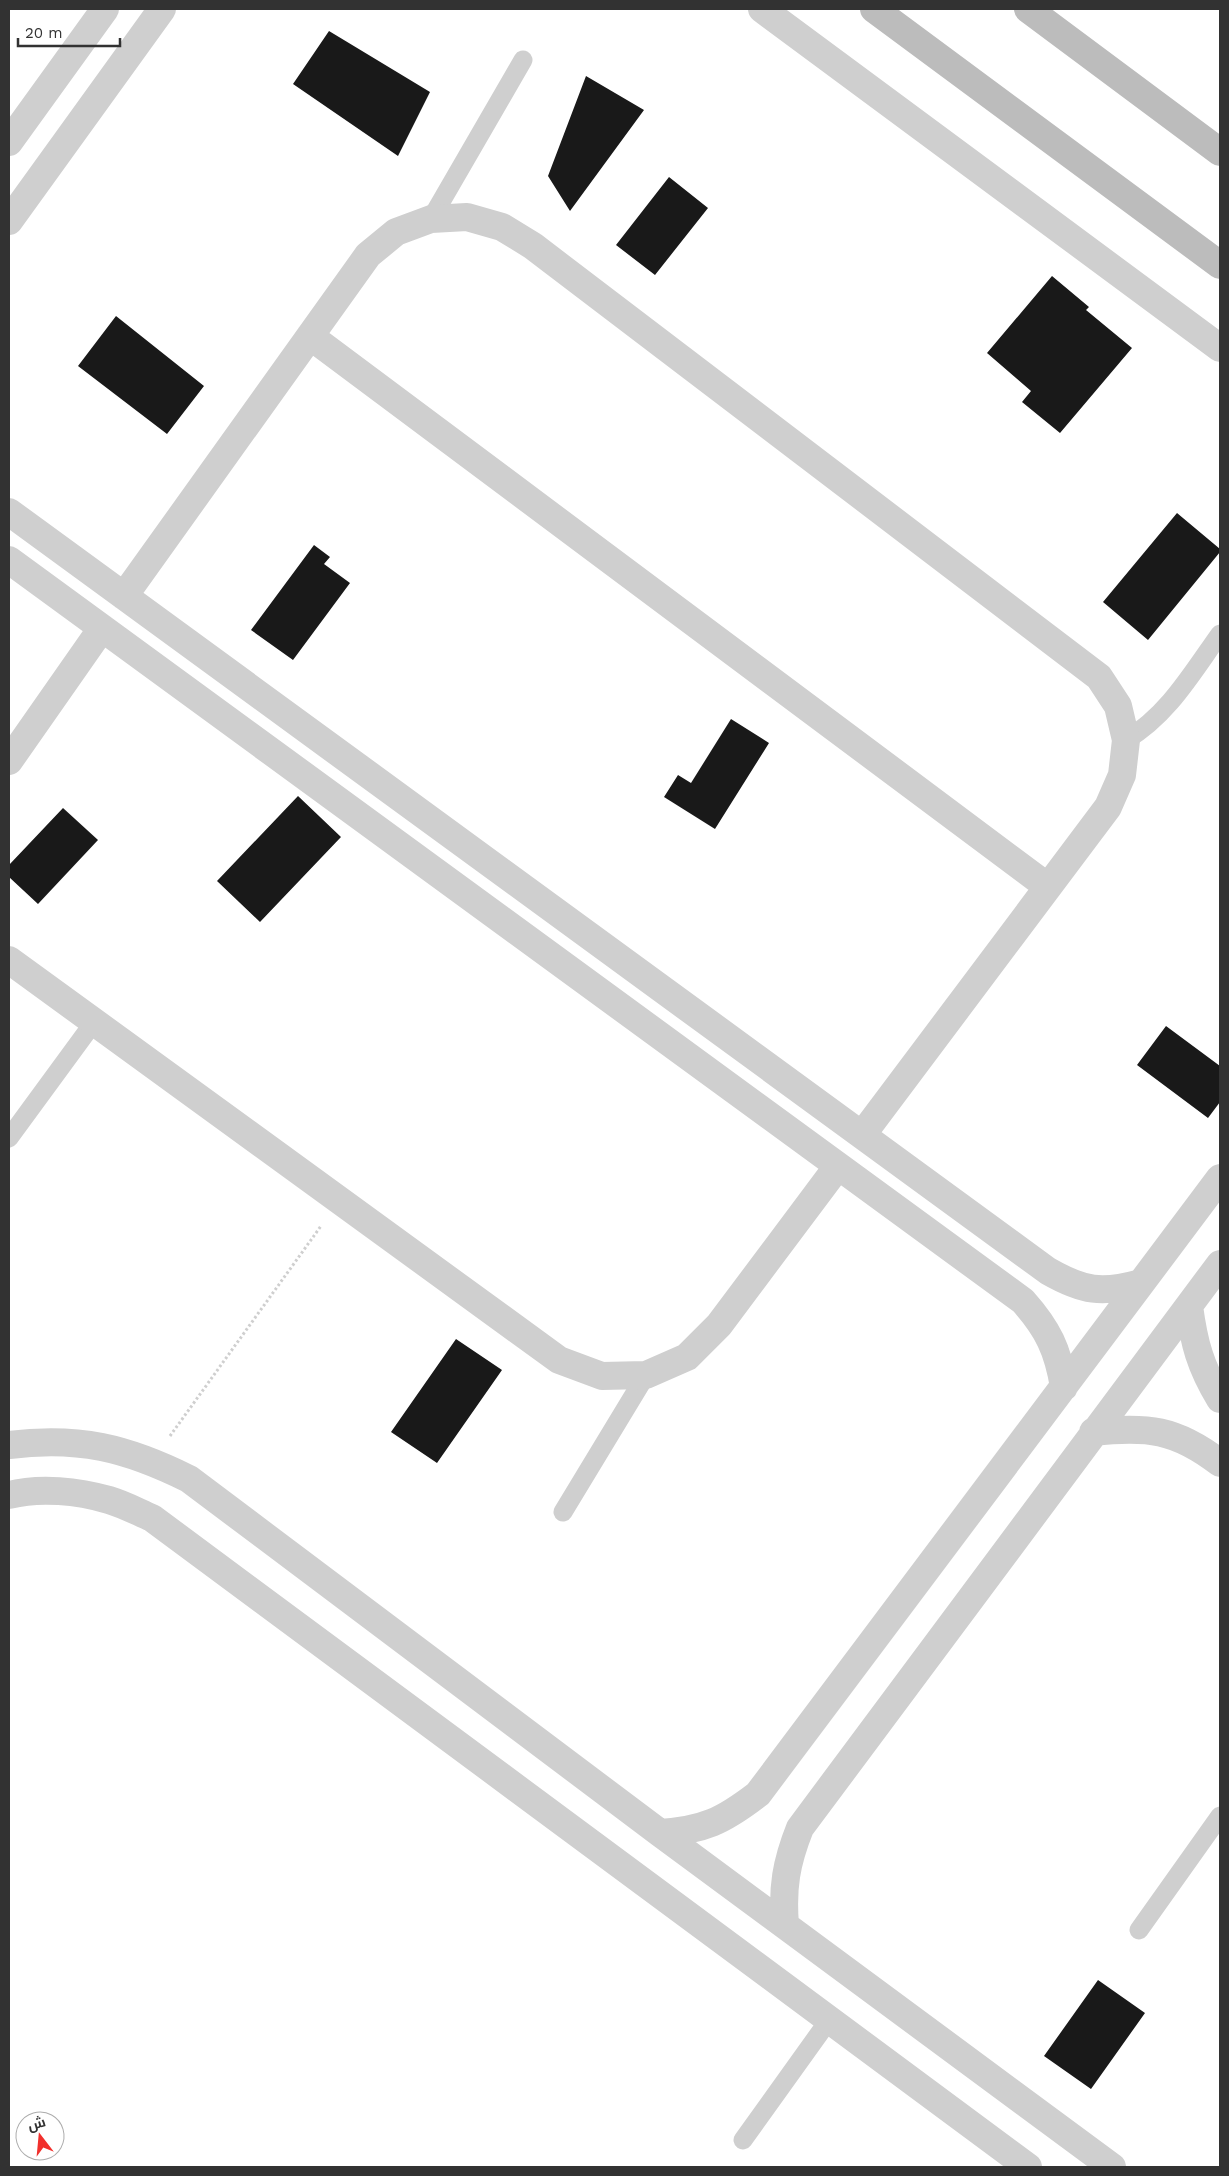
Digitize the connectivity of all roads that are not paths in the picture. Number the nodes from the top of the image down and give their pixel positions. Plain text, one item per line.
1 (105, 9) edge
2 (162, 9) edge
3 (762, 9) edge
4 (874, 9) edge
5 (1028, 9) edge
6 (523, 60) dead end
7 (9, 142) edge
8 (1220, 152) edge
9 (430, 219) junction
10 (9, 221) edge
11 (1220, 265) edge
12 (310, 336) junction
13 (1220, 348) edge
14 (9, 512) edge
15 (9, 560) edge
16 (124, 596) junction
17 (102, 628) junction
18 (1220, 634) edge
19 (1126, 740) junction
20 (9, 761) edge
21 (1048, 887) junction
22 (9, 960) edge
23 (94, 1022) junction
24 (862, 1135) junction
25 (9, 1138) edge
26 (838, 1166) junction
27 (1220, 1178) edge
28 (1220, 1264) edge
29 (1141, 1283) junction
30 (1189, 1306) junction
31 (646, 1375) junction
32 (1064, 1387) junction
33 (1220, 1399) edge
34 (1093, 1432) junction
35 (9, 1445) edge
36 (1220, 1463) edge
37 (9, 1495) edge
38 (563, 1512) dead end
39 (1220, 1816) edge
40 (660, 1833) junction
41 (785, 1925) junction
42 (1139, 1930) dead end
43 (829, 2020) junction
44 (743, 2140) dead end
45 (1028, 2167) edge
46 (1112, 2167) edge

1 - 7 street
2 - 10 street
3 - 13 street
4 - 11 street
5 - 8 street
6 - 9 lane
9 - 12 street
9 - 19 street
12 - 16 street
12 - 21 street
14 - 16 street
15 - 17 street
16 - 24 street
17 - 20 street
17 - 26 street
18 - 19 lane
19 - 21 street
21 - 24 street
22 - 23 street
23 - 25 lane
23 - 31 street
24 - 29 street
26 - 31 street
26 - 32 street
27 - 29 street
28 - 30 street
29 - 32 street
30 - 33 street
30 - 34 street
31 - 38 lane
32 - 40 street
34 - 36 street
34 - 41 street
35 - 40 street
37 - 43 street
39 - 42 lane
40 - 41 street
41 - 46 street
43 - 44 lane
43 - 45 street

